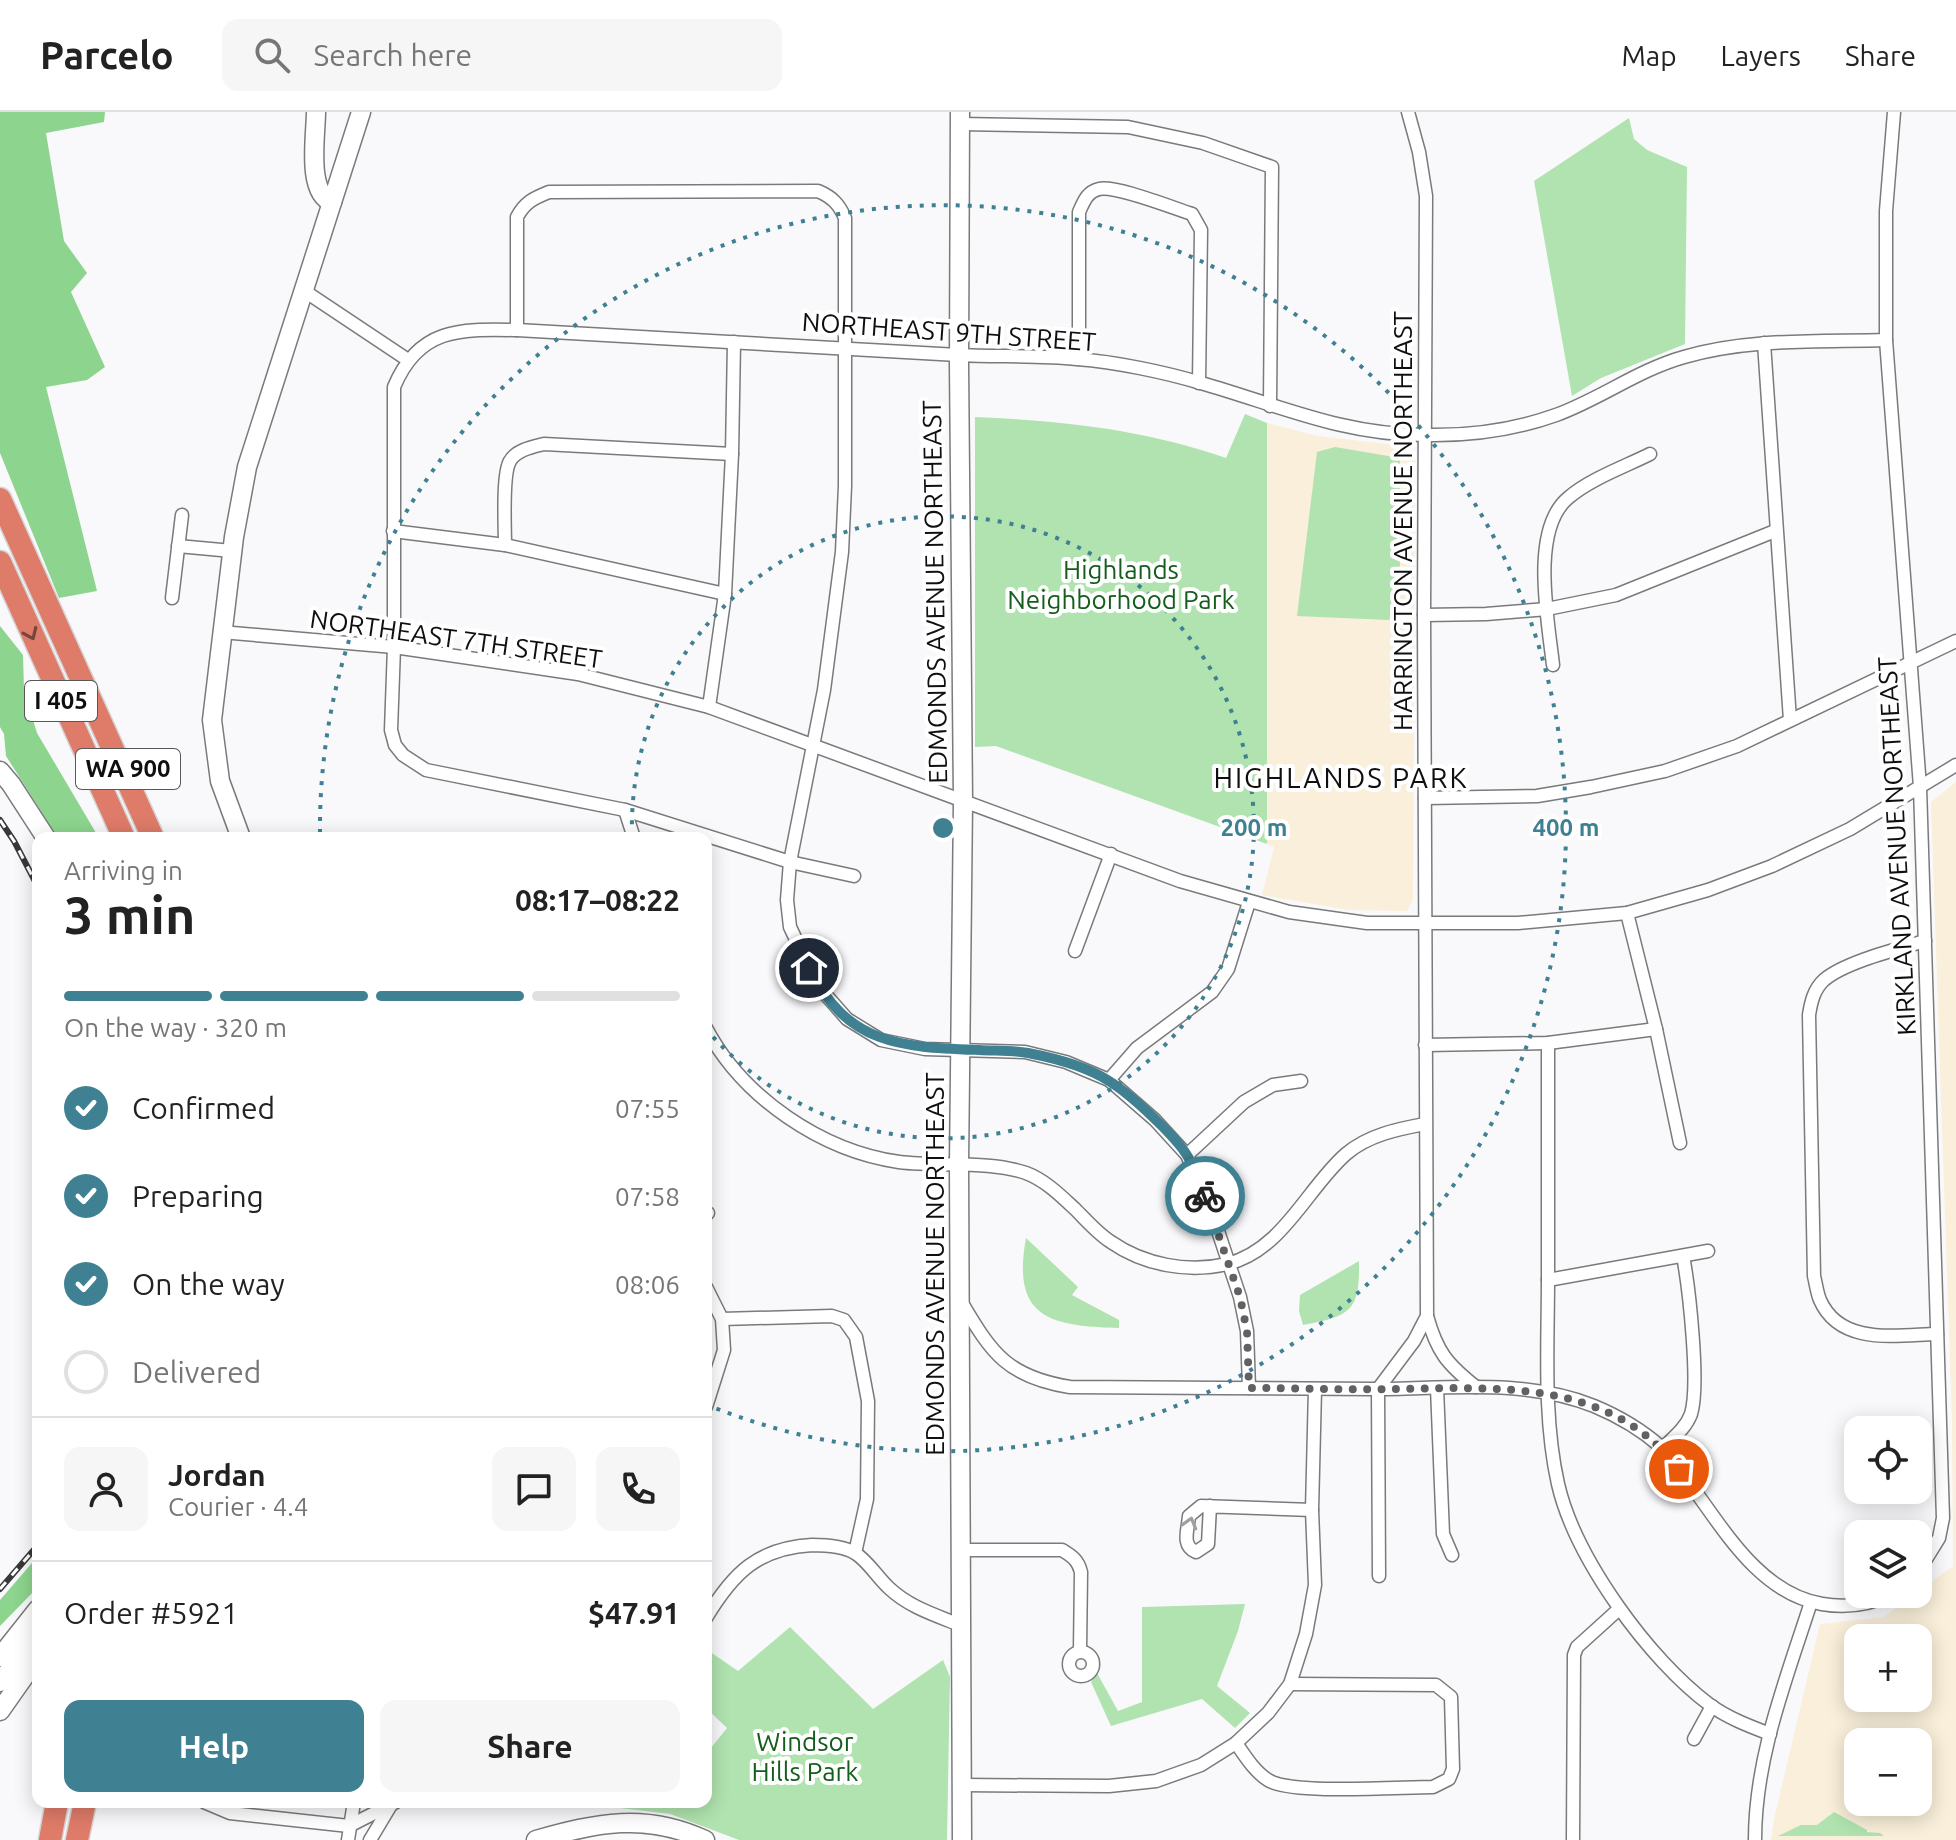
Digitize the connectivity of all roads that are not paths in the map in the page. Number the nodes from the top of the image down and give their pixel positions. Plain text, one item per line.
1 (316, 112) edge
2 (361, 112) edge
3 (1408, 112) edge
4 (1894, 112) edge
5 (960, 118) edge
6 (332, 202) junction
7 (303, 290) junction
8 (517, 330) junction
9 (1886, 340) junction
10 (734, 342) junction
11 (1764, 343) junction
12 (844, 348) junction
13 (959, 355) junction
14 (1079, 359) junction
15 (408, 360) junction
16 (1199, 383) junction
17 (1270, 406) junction
18 (1424, 435) junction
19 (732, 454) junction
20 (1650, 454) dead end
21 (0, 499) edge
22 (182, 515) dead end
23 (393, 531) junction
24 (1775, 531) junction
25 (505, 545) junction
26 (178, 546) junction
27 (232, 551) junction
28 (0, 562) edge
29 (725, 594) junction
30 (172, 598) dead end
31 (1547, 609) junction
32 (1424, 615) junction
33 (221, 632) junction
34 (1956, 641) edge
35 (394, 647) junction
36 (1911, 664) junction
37 (1553, 665) dead end
38 (91, 701) junction
39 (709, 707) junction
40 (1790, 720) junction
41 (814, 745) junction
42 (1956, 765) edge
43 (0, 771) edge
44 (1920, 787) junction
45 (1425, 798) junction
46 (963, 802) junction
47 (625, 810) junction
48 (42, 832) edge
49 (121, 832) edge
50 (150, 832) edge
51 (160, 832) edge
52 (239, 832) edge
53 (632, 832) edge
54 (695, 832) edge
55 (712, 837) edge
56 (1111, 854) junction
57 (790, 862) junction
58 (854, 876) dead end
59 (1249, 902) junction
60 (1627, 913) junction
61 (1425, 923) junction
62 (1925, 941) junction
63 (1075, 951) dead end
64 (1656, 1029) junction
65 (712, 1039) edge
66 (1548, 1043) junction
67 (1425, 1045) junction
68 (960, 1049) junction
69 (1109, 1080) junction
70 (1301, 1081) dead end
71 (1425, 1124) junction
72 (1680, 1143) dead end
73 (1187, 1155) junction
74 (959, 1165) junction
75 (1708, 1251) dead end
76 (1683, 1256) junction
77 (1228, 1263) junction
78 (1548, 1280) junction
79 (712, 1299) edge
80 (960, 1300) junction
81 (1427, 1316) junction
82 (722, 1319) junction
83 (1937, 1334) junction
84 (1476, 1387) junction
85 (712, 1388) edge
86 (1249, 1388) junction
87 (1437, 1388) junction
88 (1315, 1389) junction
89 (1378, 1389) junction
90 (1547, 1393) junction
91 (1663, 1448) junction
92 (1210, 1506) dead end
93 (1312, 1510) junction
94 (1932, 1549) edge
95 (961, 1550) junction
96 (855, 1553) junction
97 (1452, 1555) dead end
98 (1379, 1576) dead end
99 (1811, 1602) junction
100 (1844, 1606) edge
101 (712, 1608) edge
102 (1619, 1609) junction
103 (32, 1617) edge
104 (960, 1625) junction
105 (32, 1642) edge
106 (1080, 1651) dead end
107 (0, 1657) edge
108 (32, 1666) edge
109 (0, 1682) edge
110 (1290, 1684) junction
111 (1712, 1706) junction
112 (0, 1711) edge
113 (1770, 1734) junction
114 (1694, 1739) dead end
115 (1236, 1743) junction
116 (962, 1785) junction
117 (56, 1808) edge
118 (84, 1808) edge
119 (218, 1808) edge
120 (353, 1808) edge
121 (385, 1808) edge
122 (389, 1808) edge
123 (349, 1833) edge
124 (50, 1840) edge
125 (77, 1840) edge
126 (370, 1840) edge
127 (536, 1840) edge
128 (705, 1840) edge
129 (962, 1840) edge
130 (1573, 1840) edge
131 (1755, 1840) edge

1 - 6 street
2 - 6 street
3 - 18 street, HARRINGTON AVENUE NORTHEAST
4 - 9 street, KIRKLAND AVENUE NORTHEAST
5 - 13 street, EDMONDS AVENUE NORTHEAST
5 - 17 street
6 - 7 street
7 - 15 street
7 - 27 street
8 - 10 street, NORTHEAST 9TH STREET
8 - 12 street
8 - 15 street, NORTHEAST 9TH STREET
9 - 11 street, NORTHEAST 9TH STREET
9 - 36 street, KIRKLAND AVENUE NORTHEAST
10 - 12 street, NORTHEAST 9TH STREET
10 - 19 street
11 - 18 street, NORTHEAST 9TH STREET
11 - 24 street
12 - 13 street, NORTHEAST 9TH STREET
12 - 41 street
13 - 14 street, NORTHEAST 9TH STREET
13 - 46 street, EDMONDS AVENUE NORTHEAST
14 - 16 street, NORTHEAST 9TH STREET
14 - 16 street
15 - 23 street
16 - 17 street, NORTHEAST 9TH STREET
17 - 18 street, NORTHEAST 9TH STREET
18 - 32 street, HARRINGTON AVENUE NORTHEAST
19 - 25 street
19 - 29 street
20 - 31 street
21 - 38 highway, I 405
22 - 26 street
23 - 25 street
23 - 35 street
24 - 31 street
24 - 40 street
25 - 29 street
26 - 27 street
26 - 30 street
27 - 33 street
28 -> 49 highway, I 405
29 - 39 street
31 - 32 street
31 - 37 street
32 - 45 street, HARRINGTON AVENUE NORTHEAST
33 - 35 street, NORTHEAST 7TH STREET
33 - 52 street
34 - 36 street
35 - 39 street, NORTHEAST 7TH STREET
35 - 47 street
36 - 40 street
36 - 44 street, KIRKLAND AVENUE NORTHEAST
38 - 50 highway, I 405
38 - 51 highway, WA 900
39 - 41 street, NORTHEAST 7TH STREET
40 - 45 street
41 - 46 street, NORTHEAST 7TH STREET
41 - 57 street
42 - 44 street, NORTHEAST 7TH STREET
43 - 48 street
44 - 60 street, NORTHEAST 7TH STREET
44 - 62 street, KIRKLAND AVENUE NORTHEAST
45 - 61 street, HARRINGTON AVENUE NORTHEAST
46 - 56 street, NORTHEAST 7TH STREET
46 - 68 street, EDMONDS AVENUE NORTHEAST
47 - 53 street
47 - 54 street
55 - 57 street
56 - 59 street, NORTHEAST 7TH STREET
56 - 63 street
57 - 58 street
57 - 68 street
59 - 61 street, NORTHEAST 7TH STREET
59 - 69 street
60 - 61 street, NORTHEAST 7TH STREET
60 - 64 street
61 - 67 street, HARRINGTON AVENUE NORTHEAST
62 - 83 street, KIRKLAND AVENUE NORTHEAST
62 - 83 street
64 - 66 street
64 - 72 street
65 - 74 street
66 - 67 street
66 - 78 street
67 - 71 street, HARRINGTON AVENUE NORTHEAST
68 - 69 street
68 - 74 street, EDMONDS AVENUE NORTHEAST
69 - 73 street
70 - 73 street
71 - 77 street
71 - 81 street, HARRINGTON AVENUE NORTHEAST
73 - 77 street
74 - 77 street
74 - 80 street, EDMONDS AVENUE NORTHEAST
75 - 76 street
76 - 78 street
76 - 91 street
77 - 86 street
78 - 90 street
79 - 82 street
80 - 86 street
80 - 95 street, EDMONDS AVENUE NORTHEAST
81 - 84 street, HARRINGTON AVENUE NORTHEAST
81 - 89 street
82 - 85 street
82 - 96 street
83 - 94 street, KIRKLAND AVENUE NORTHEAST
84 - 87 street
84 - 90 street
86 - 88 street
87 - 89 street
87 - 97 street
88 - 89 street
88 - 93 street
89 - 98 street
90 - 91 street
90 - 102 street
91 - 99 street
92 - 93 street
93 - 110 street
95 - 104 street, EDMONDS AVENUE NORTHEAST
95 - 106 street
96 - 101 street
96 - 104 street
99 - 100 street
99 - 113 street
102 - 111 street
102 - 130 street
103 - 107 street
104 - 116 street, EDMONDS AVENUE NORTHEAST
105 - 109 street
108 - 112 street
110 - 115 street
110 - 115 street
111 - 113 street
111 - 114 street
113 - 131 street
115 - 116 street
116 - 129 street, EDMONDS AVENUE NORTHEAST
117 - 124 highway
118 - 125 highway
119 - 123 street
120 - 123 street
121 - 123 street
122 - 126 street
127 - 128 street

